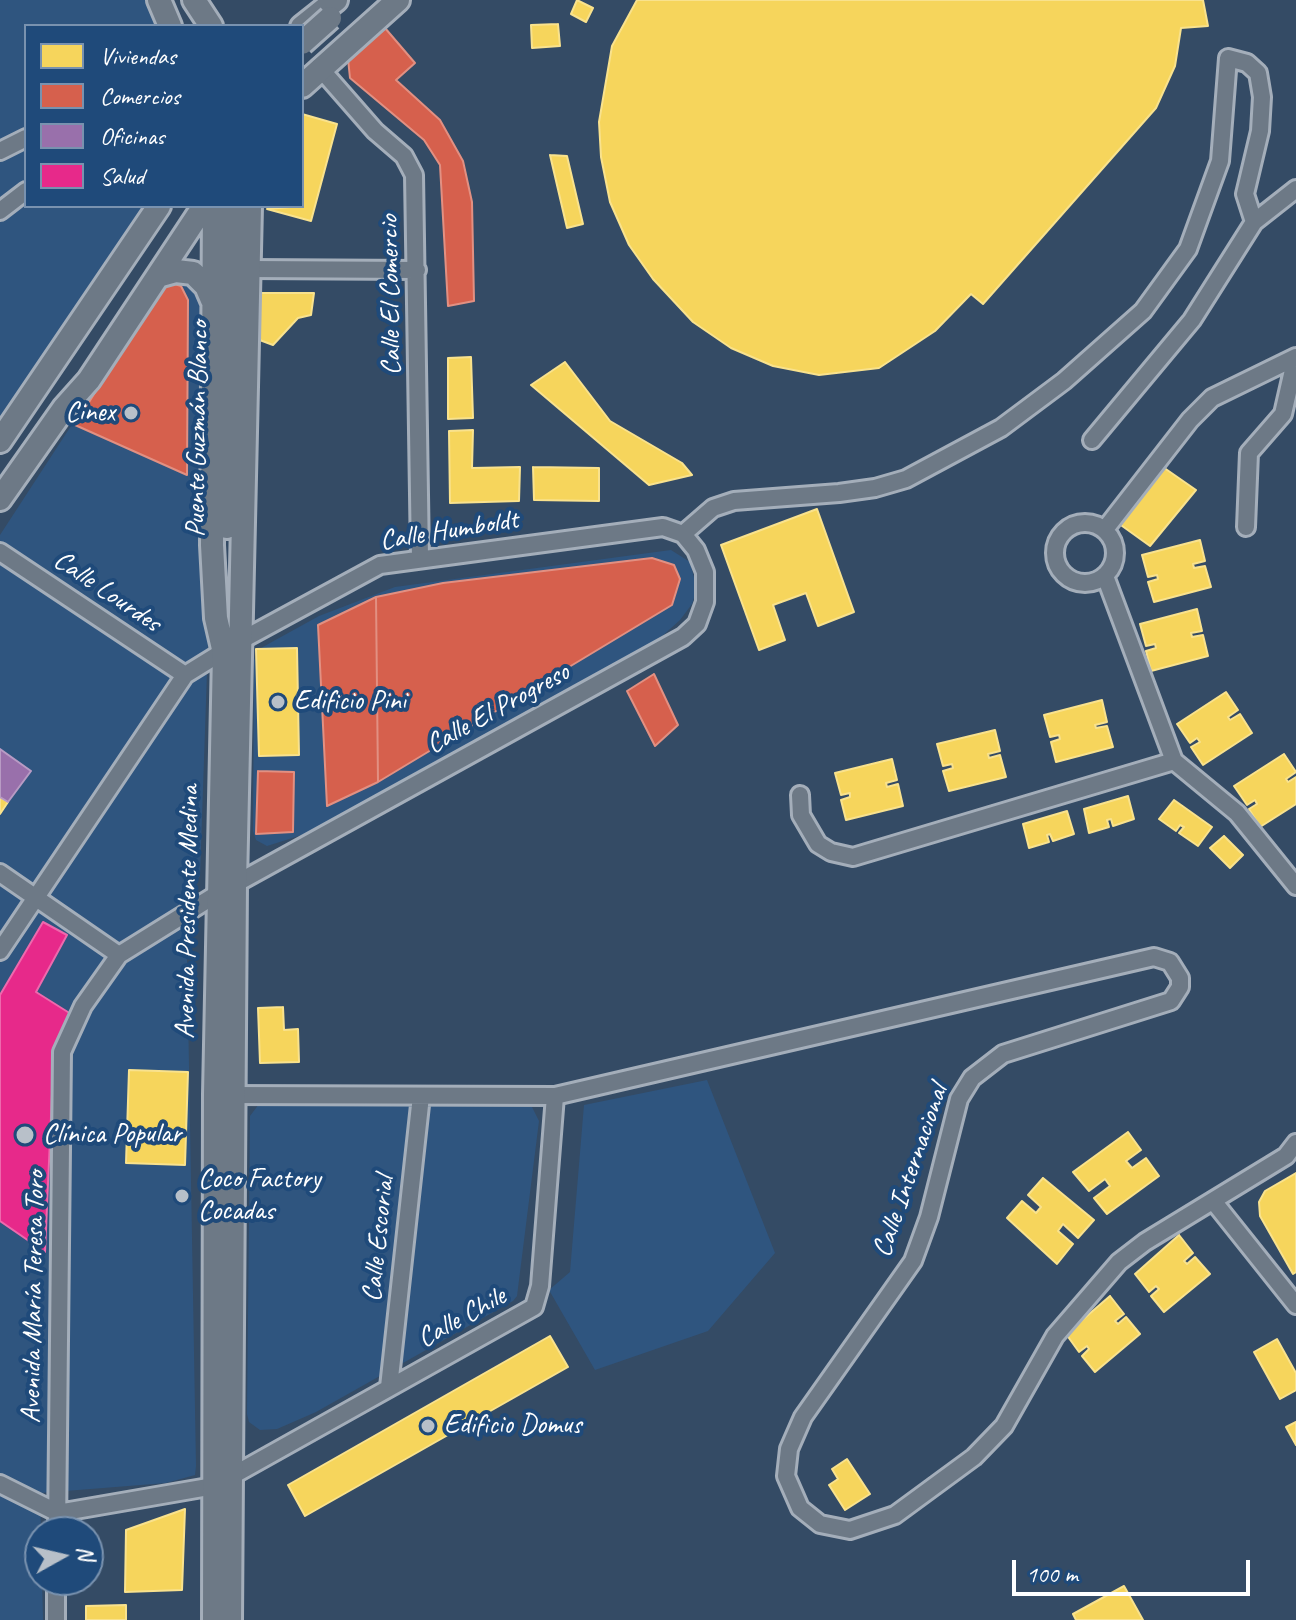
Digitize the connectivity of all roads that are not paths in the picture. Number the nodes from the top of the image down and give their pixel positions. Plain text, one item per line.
1 (159, 0) edge
2 (179, 0) edge
3 (352, 0) edge
4 (398, 0) edge
5 (331, 8) edge
6 (201, 18) edge
7 (169, 24) edge
8 (291, 24) edge
9 (304, 26) edge
10 (358, 35) junction
11 (304, 41) edge
12 (319, 67) junction
13 (304, 84) edge
14 (24, 139) edge
15 (0, 152) edge
16 (24, 153) edge
17 (1296, 189) edge
18 (20, 196) edge
19 (158, 208) edge
20 (203, 208) edge
21 (214, 208) edge
22 (230, 208) edge
23 (250, 208) edge
24 (0, 211) edge
25 (1254, 222) junction
26 (250, 269) junction
27 (417, 270) junction
28 (158, 276) junction
29 (213, 304) junction
30 (1296, 357) edge
31 (1092, 440) dead end
32 (0, 441) edge
33 (0, 499) edge
34 (1246, 527) dead end
35 (1106, 528) junction
36 (683, 534) junction
37 (0, 552) edge
38 (420, 558) junction
39 (1105, 576) junction
40 (232, 647) junction
41 (185, 675) junction
42 (1174, 761) junction
43 (800, 795) dead end
44 (0, 873) edge
45 (1296, 886) edge
46 (226, 889) junction
47 (37, 898) junction
48 (0, 951) edge
49 (119, 955) junction
50 (225, 1095) junction
51 (421, 1096) junction
52 (555, 1096) junction
53 (1296, 1143) edge
54 (1214, 1202) junction
55 (1296, 1305) edge
56 (389, 1387) junction
57 (222, 1481) junction
58 (0, 1484) edge
59 (58, 1513) junction
60 (58, 1516) edge
61 (56, 1596) edge
62 (56, 1620) edge
63 (214, 1620) edge
64 (230, 1620) edge

1 - 7 street
2 - 6 street
3 - 5 street
4 - 10 street
5 - 8 street
5 - 9 street
5 - 10 street
5 - 11 street, bridge
10 - 12 street
12 - 13 street
12 - 27 street, Calle El Comercio
14 - 15 street
15 - 16 street
17 - 25 street
18 - 24 street
19 - 32 street
20 - 28 street
21 - 29 street, Avenida Presidente Medina
22 - 40 street, Puente Guzmán Blanco
23 - 26 street, Avenida Presidente Medina
25 - 31 street
25 - 36 street
26 - 27 street
26 - 40 street, Avenida Presidente Medina
27 - 38 street, Calle El Comercio
28 - 29 street
28 - 33 street
29 - 40 street, Avenida Presidente Medina
30 - 34 street
30 - 35 street
35 - 39 street
35 - 39 street
36 - 38 street, Calle Humboldt
36 - 46 street, Calle El Progreso
37 - 41 street, Calle Lourdes
38 - 40 street, Calle Humboldt
39 - 42 street
40 - 41 street, Calle Humboldt
40 - 46 street, Avenida Presidente Medina
40 - 46 street, Avenida Presidente Medina
41 - 47 street
42 - 43 street
42 - 45 street
44 - 47 street
46 - 49 street, Avenida María Teresa Toro
46 - 50 street, Avenida Presidente Medina
47 - 48 street
47 - 49 street
49 - 59 street, Avenida María Teresa Toro
50 - 51 street, Calle Internacional
50 - 57 street, Avenida Presidente Medina
51 - 52 street, Calle Internacional
51 - 56 street, Calle Escorial
52 - 54 street, Calle Internacional
52 - 56 street, Calle Chile
53 - 54 street, Calle Internacional
54 - 55 street
56 - 57 street, Calle Chile
57 - 59 street, Calle Chile
57 - 63 street, Avenida Presidente Medina
57 - 64 street, Avenida Presidente Medina
58 - 59 street
59 - 60 street, Avenida María Teresa Toro
61 - 62 street

